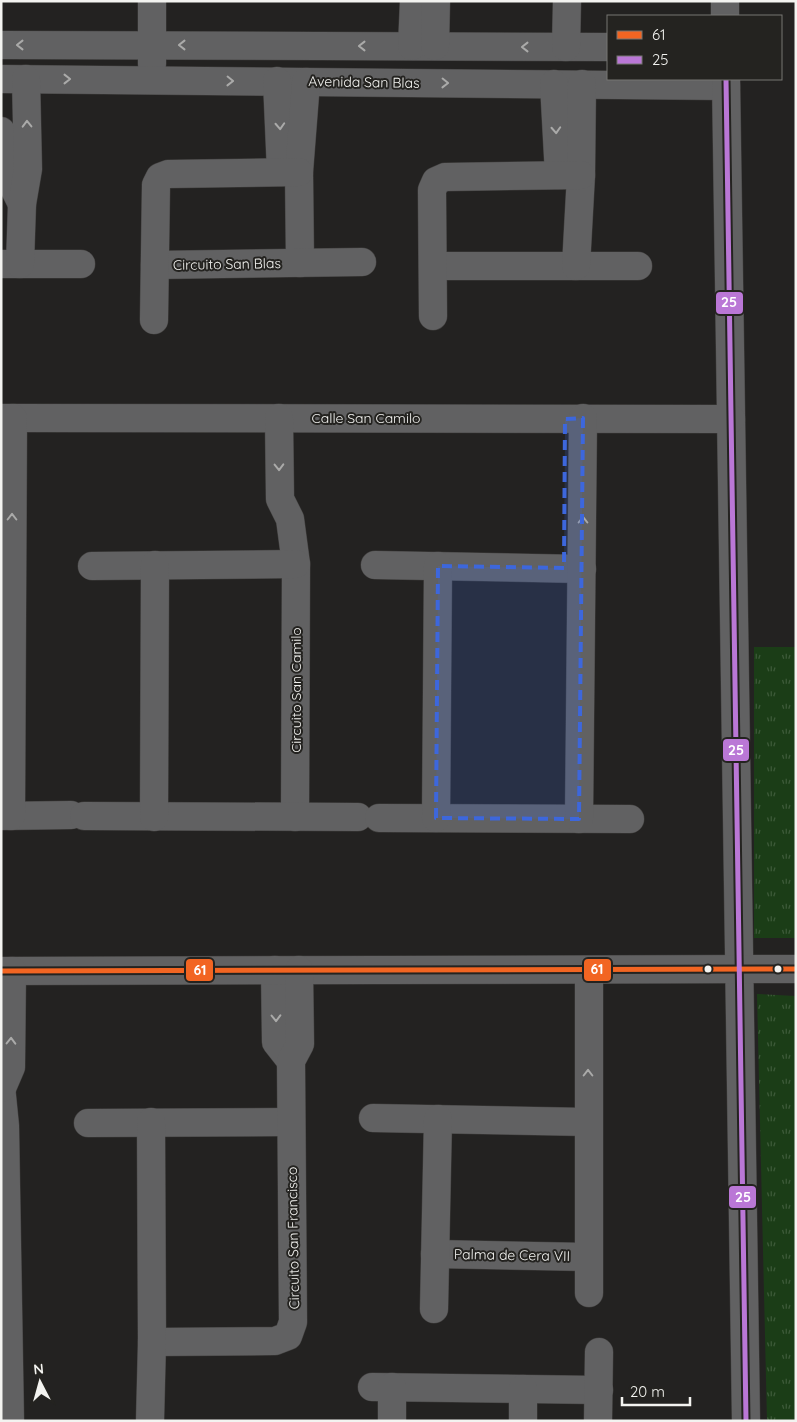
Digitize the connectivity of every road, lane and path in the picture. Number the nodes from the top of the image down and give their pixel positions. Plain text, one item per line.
1 (134, 1) edge
2 (152, 1) edge
3 (414, 1) edge
4 (436, 1) edge
5 (567, 1) edge
6 (725, 1) edge
7 (725, 15) edge
8 (1, 45) edge
9 (143, 45) junction
10 (424, 46) junction
11 (566, 47) junction
12 (607, 47) edge
13 (14, 79) edge
14 (142, 80) junction
15 (277, 81) junction
16 (306, 82) junction
17 (726, 82) edge
18 (554, 84) junction
19 (582, 84) junction
20 (1, 131) edge
21 (11, 169) edge
22 (290, 172) junction
23 (570, 175) junction
24 (362, 262) dead end
25 (300, 263) junction
26 (10, 264) edge
27 (81, 264) dead end
28 (155, 265) junction
29 (433, 266) junction
30 (576, 266) junction
31 (638, 266) dead end
32 (433, 316) dead end
33 (154, 320) dead end
34 (7, 418) edge
35 (288, 418) junction
36 (574, 418) junction
37 (731, 419) junction
38 (296, 564) junction
39 (155, 565) junction
40 (376, 565) dead end
41 (7, 566) edge
42 (92, 566) dead end
43 (438, 566) junction
44 (573, 569) junction
45 (6, 816) edge
46 (154, 817) junction
47 (295, 817) junction
48 (436, 818) junction
49 (579, 819) junction
50 (630, 819) dead end
51 (796, 969) edge
52 (287, 970) junction
53 (580, 970) junction
54 (739, 970) junction
55 (6, 971) edge
56 (2, 1087) edge
57 (373, 1118) dead end
58 (438, 1119) junction
59 (579, 1121) junction
60 (88, 1122) dead end
61 (151, 1122) junction
62 (292, 1122) junction
63 (3, 1126) edge
64 (435, 1254) junction
65 (588, 1257) junction
66 (588, 1293) dead end
67 (434, 1309) dead end
68 (152, 1342) junction
69 (599, 1352) dead end
70 (522, 1389) junction
71 (599, 1390) junction
72 (10, 1421) edge
73 (150, 1421) edge
74 (392, 1421) edge
75 (523, 1421) edge
76 (598, 1421) edge
77 (746, 1421) edge

1 - 9 street
2 - 9 street
3 - 10 street
4 - 10 street
5 - 11 street
6 - 7 street
9 -> 8 street
10 -> 9 street
9 - 14 street
11 -> 10 street
11 - 12 street
13 -> 14 street, Avenida San Blas
21 -> 13 street
14 -> 15 street, Avenida San Blas
15 - 16 street, Avenida San Blas
15 -> 22 street, Circuito San Blas
16 -> 18 street, Avenida San Blas
16 - 22 street, Circuito San Blas
17 - 19 street, Avenida San Blas
17 - 37 street
18 - 19 street, Avenida San Blas
18 -> 23 street
19 - 23 street
20 - 21 street
21 - 26 street
22 - 25 street, Circuito San Blas
22 - 28 street, Circuito San Blas
23 - 29 street
23 - 30 street
24 - 25 street, Circuito San Blas
25 - 28 street, Circuito San Blas
26 - 27 street
28 - 33 street, Circuito San Blas
29 - 30 street
29 - 32 street
30 - 31 street
34 - 35 street, Calle San Camilo
41 -> 34 street
35 - 36 street, Calle San Camilo
35 - 38 street, Circuito San Camilo
36 - 37 street, Calle San Camilo
36 - 44 street
37 - 54 street
38 - 39 street
38 - 47 street, Circuito San Camilo
39 - 42 street
39 - 46 street
40 - 43 street
41 - 45 street
43 - 44 street
43 - 48 street
44 - 49 street
45 - 46 street
46 - 47 street
47 - 48 street
48 - 49 street
49 - 50 street
51 - 54 street
52 - 53 street
52 - 55 street
52 - 62 street, Circuito San Francisco
53 - 54 street
53 - 59 street
54 - 77 street
56 -> 55 street
56 - 63 street
57 - 58 street
58 - 59 street
58 - 64 street
59 - 65 street
60 - 61 street
61 - 62 street
61 - 68 street
62 - 68 street, Circuito San Francisco
63 - 72 street
64 - 65 street, Palma de Cera VII
64 - 67 street
65 - 66 street
68 - 73 street
69 - 71 street
70 - 71 street
70 - 74 street
70 - 75 street
71 - 76 street

